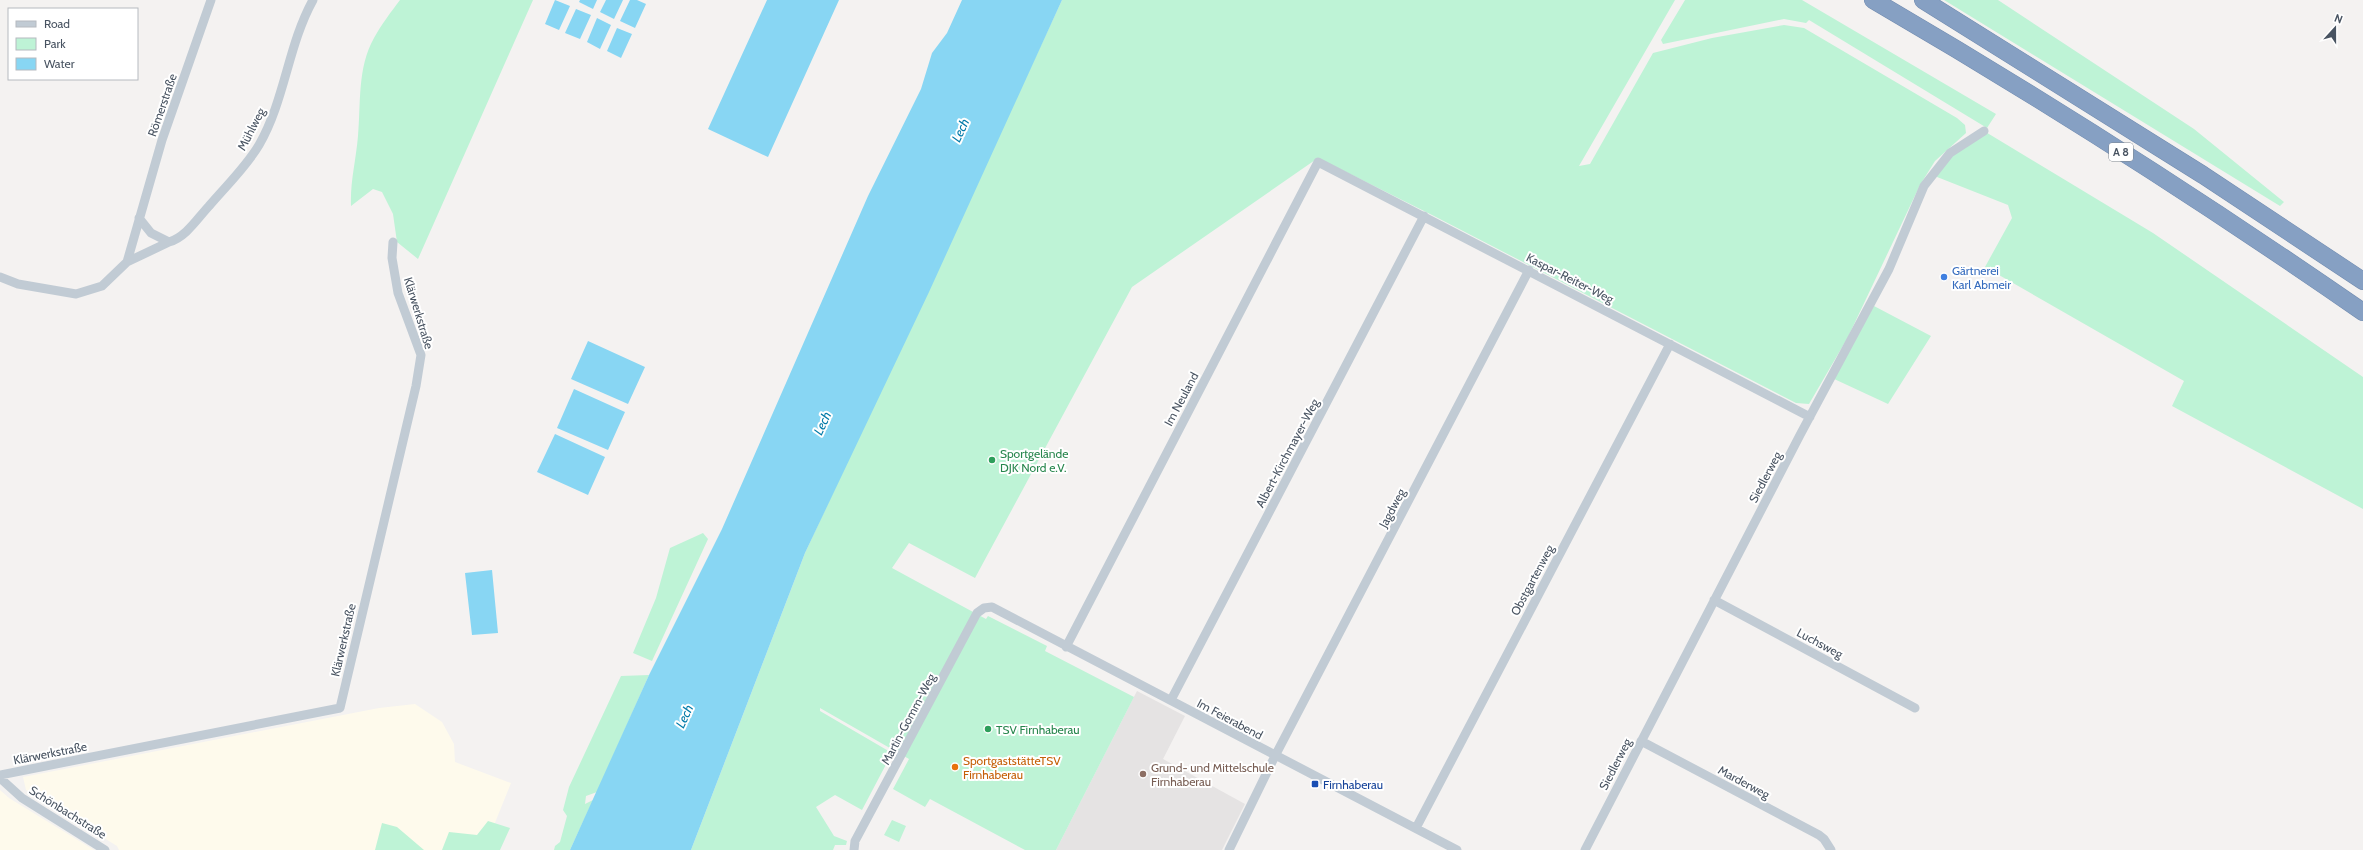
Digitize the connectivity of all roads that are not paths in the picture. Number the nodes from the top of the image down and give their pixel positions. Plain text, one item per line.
1 (211, 0) edge
2 (313, 0) edge
3 (1873, 0) edge
4 (1923, 0) edge
5 (1984, 131) dead end
6 (1318, 162) joint
7 (1424, 216) junction
8 (139, 218) junction
9 (169, 242) junction
10 (393, 242) dead end
11 (127, 262) junction
12 (1529, 270) junction
13 (0, 277) edge
14 (2363, 281) edge
15 (2363, 312) edge
16 (1670, 344) junction
17 (1810, 417) junction
18 (1714, 600) junction
19 (992, 607) joint
20 (1066, 647) junction
21 (1171, 700) junction
22 (1915, 708) dead end
23 (1641, 741) junction
24 (1276, 756) junction
25 (0, 775) edge
26 (0, 778) edge
27 (1416, 828) junction
28 (105, 850) edge
29 (854, 850) edge
30 (1229, 850) edge
31 (1458, 850) edge
32 (1584, 850) edge
33 (1831, 850) edge

1 - 8 street, Römerstraße
2 - 9 street, Mühlweg
3 - 15 highway, A 8
4 - 14 highway, A 8
5 - 17 street, Siedlerweg
6 - 7 street, Kaspar-Reiter-Weg
6 - 20 street, Im Neuland
7 - 12 street, Kaspar-Reiter-Weg
7 - 21 street, Albert-Kirchmayer-Weg
8 - 9 street
8 - 11 street, Römerstraße
9 - 11 street
10 - 25 street, Klärwerkstraße
11 - 13 street
12 - 16 street, Kaspar-Reiter-Weg
12 - 24 street, Jagdweg
16 - 17 street, Kaspar-Reiter-Weg
16 - 27 street, Obstgartenweg
17 - 18 street, Siedlerweg
18 - 22 street, Luchsweg
18 - 23 street, Siedlerweg
19 - 20 street, Im Feierabend
19 - 29 street, Martin-Gomm-Weg
20 - 21 street, Im Feierabend
21 - 24 street, Im Feierabend
23 - 32 street, Siedlerweg
23 - 33 street, Marderweg
24 - 27 street, Im Feierabend
24 - 30 street, Jagdweg
26 - 28 street, Schönbachstraße
27 - 31 street, Im Feierabend

